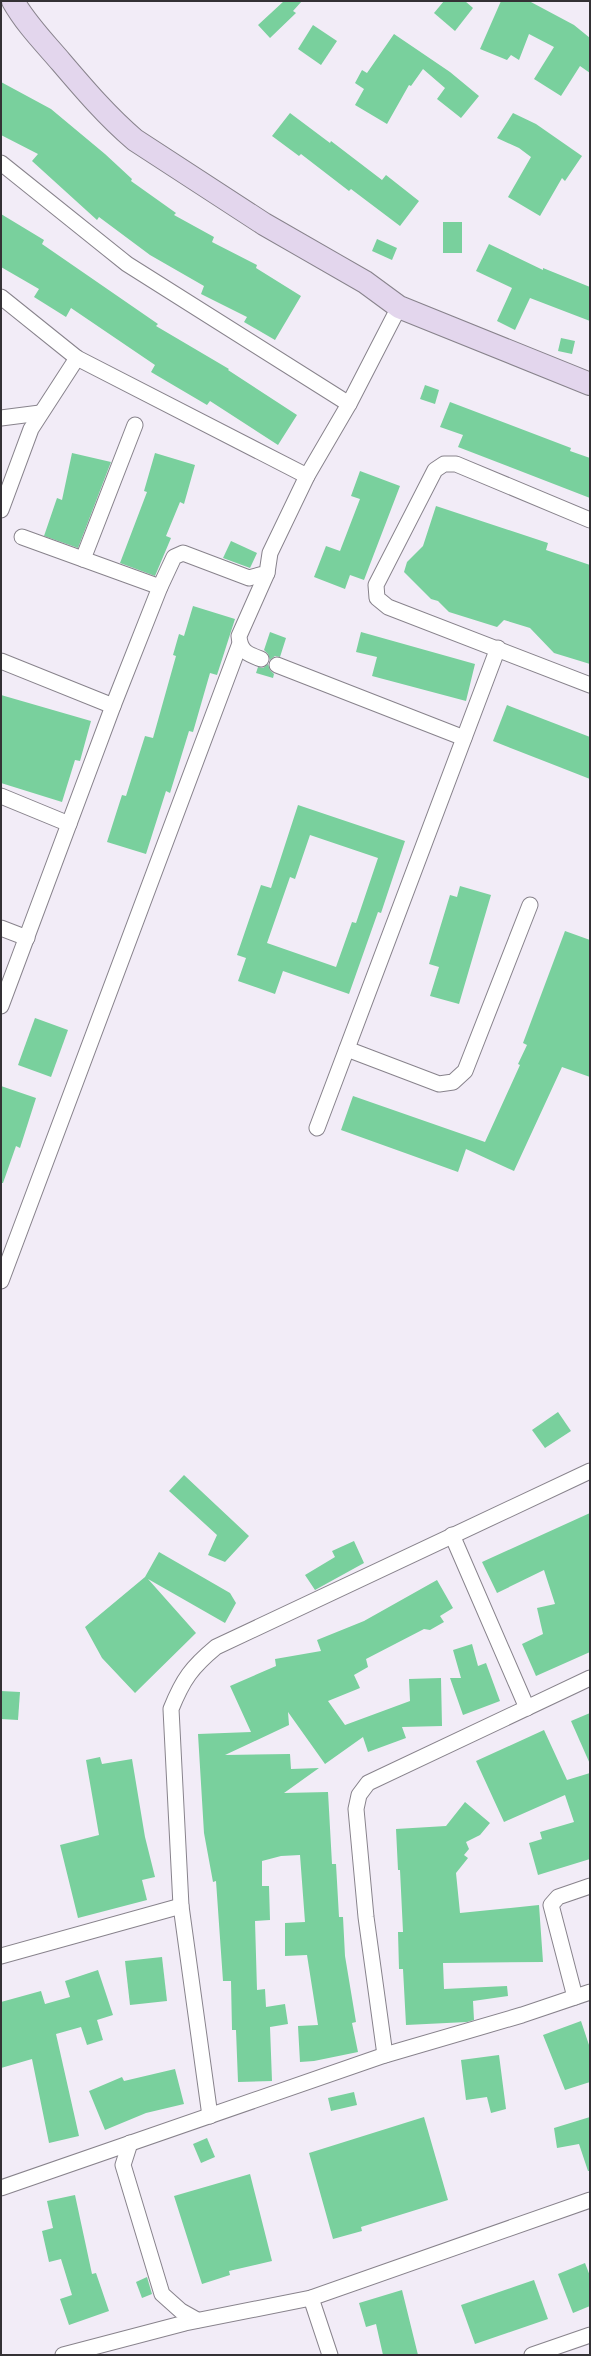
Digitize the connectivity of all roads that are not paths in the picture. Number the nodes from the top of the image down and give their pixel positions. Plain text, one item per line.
1 (13, 1) edge
2 (1, 163) edge
3 (1, 298) edge
4 (399, 307) junction
5 (77, 358) junction
6 (590, 384) edge
7 (349, 404) junction
8 (40, 413) junction
9 (1, 418) edge
10 (135, 425) dead end
11 (307, 476) junction
12 (1, 510) edge
13 (590, 520) edge
14 (22, 537) dead end
15 (83, 559) junction
16 (267, 573) junction
17 (160, 587) junction
18 (240, 646) junction
19 (498, 648) junction
20 (261, 659) dead end
21 (1, 661) edge
22 (277, 665) dead end
23 (590, 685) edge
24 (113, 706) junction
25 (464, 738) junction
26 (1, 796) edge
27 (69, 824) junction
28 (530, 905) dead end
29 (1, 928) edge
30 (27, 938) junction
31 (1, 1006) edge
32 (347, 1049) junction
33 (317, 1128) dead end
34 (1, 1282) edge
35 (590, 1471) edge
36 (452, 1535) junction
37 (590, 1678) edge
38 (527, 1708) junction
39 (590, 1886) edge
40 (181, 1906) junction
41 (1, 1956) edge
42 (590, 1992) edge
43 (575, 1997) junction
44 (385, 2055) junction
45 (210, 2116) junction
46 (130, 2143) junction
47 (1, 2188) edge
48 (590, 2200) edge
49 (311, 2298) junction
50 (197, 2320) junction
51 (590, 2335) edge
52 (63, 2355) edge
53 (330, 2355) edge
54 (532, 2355) edge

1 - 4 street
2 - 7 street
3 - 5 street
4 - 6 street
4 - 7 street
5 - 8 street
5 - 11 street
7 - 11 street
8 - 9 street
8 - 12 street
10 - 15 street
11 - 16 street
13 - 19 street
14 - 15 street
15 - 17 street
16 - 17 street
16 - 18 street
17 - 24 street
18 - 20 street
18 - 34 street
19 - 23 street
19 - 25 street
21 - 24 street
22 - 25 street
24 - 27 street
25 - 32 street
26 - 27 street
27 - 30 street
28 - 32 street
29 - 30 street
30 - 31 street
32 - 33 street
35 - 36 street
36 - 38 street
36 - 40 street
37 - 38 street
38 - 44 street
39 - 43 street
40 - 41 street
40 - 45 street
42 - 43 street
43 - 44 street
44 - 45 street
45 - 46 street
46 - 47 street
46 - 50 street
48 - 49 street
49 - 50 street
49 - 53 street
50 - 52 street
51 - 54 street

